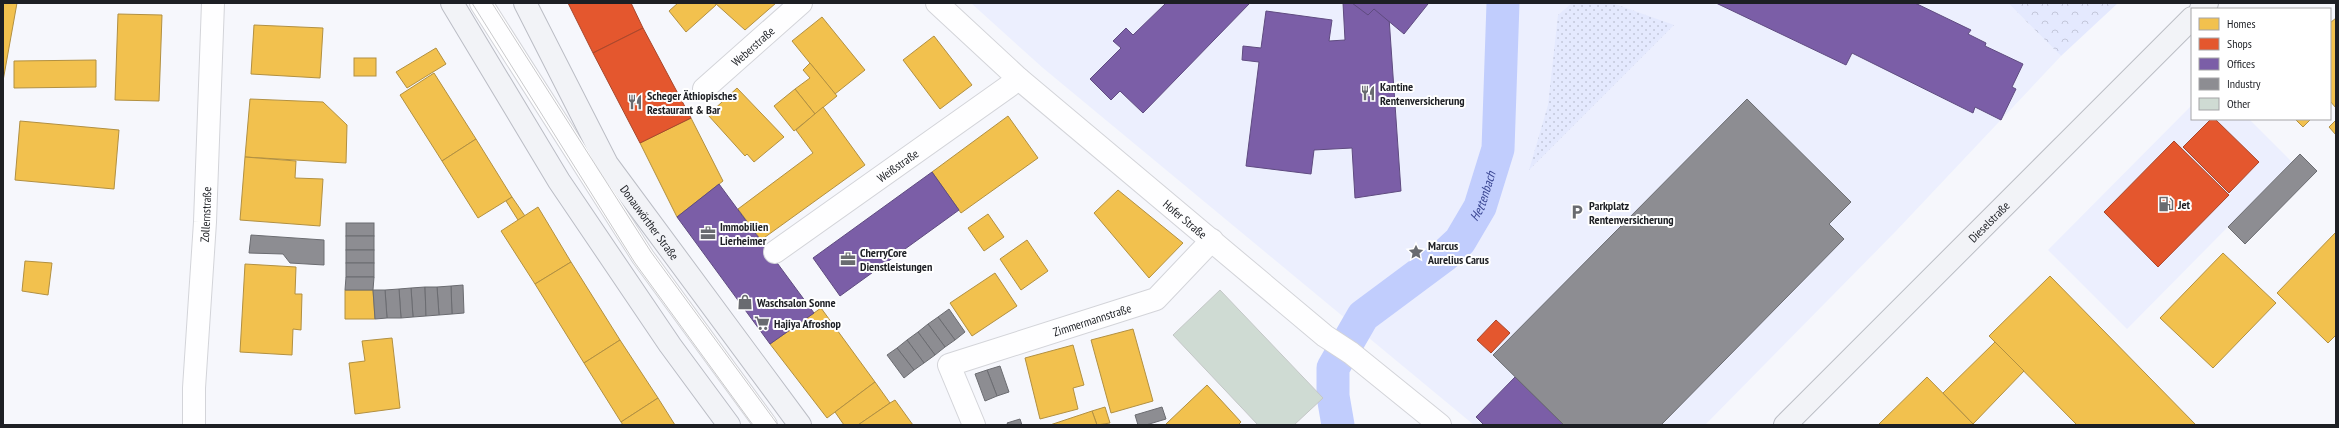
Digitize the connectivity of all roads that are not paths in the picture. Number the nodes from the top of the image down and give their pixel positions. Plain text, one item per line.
1 (213, 3) edge
2 (452, 3) edge
3 (481, 3) edge
4 (525, 3) edge
5 (802, 3) edge
6 (937, 3) edge
7 (2191, 19) edge
8 (1019, 79) junction
9 (704, 88) dead end
10 (560, 127) junction
11 (607, 164) junction
12 (1212, 240) junction
13 (775, 252) dead end
14 (194, 425) edge
15 (729, 425) edge
16 (766, 425) edge
17 (800, 425) edge
18 (974, 425) edge
19 (1439, 425) edge
20 (1785, 425) edge

1 - 14 street, Zollernstraße
2 - 15 main road
3 - 10 street
4 - 11 main road, Donauwörther Straße
5 - 9 street, Weberstraße
6 - 8 street, Hofer Straße
7 - 20 main road, Dieselstraße
8 - 12 street, Hofer Straße
8 - 13 street, Weißstraße
10 - 11 street
10 - 16 street
11 - 17 main road, Donauwörther Straße
12 - 18 street, Zimmermannstraße
12 - 19 street, Hofer Straße

